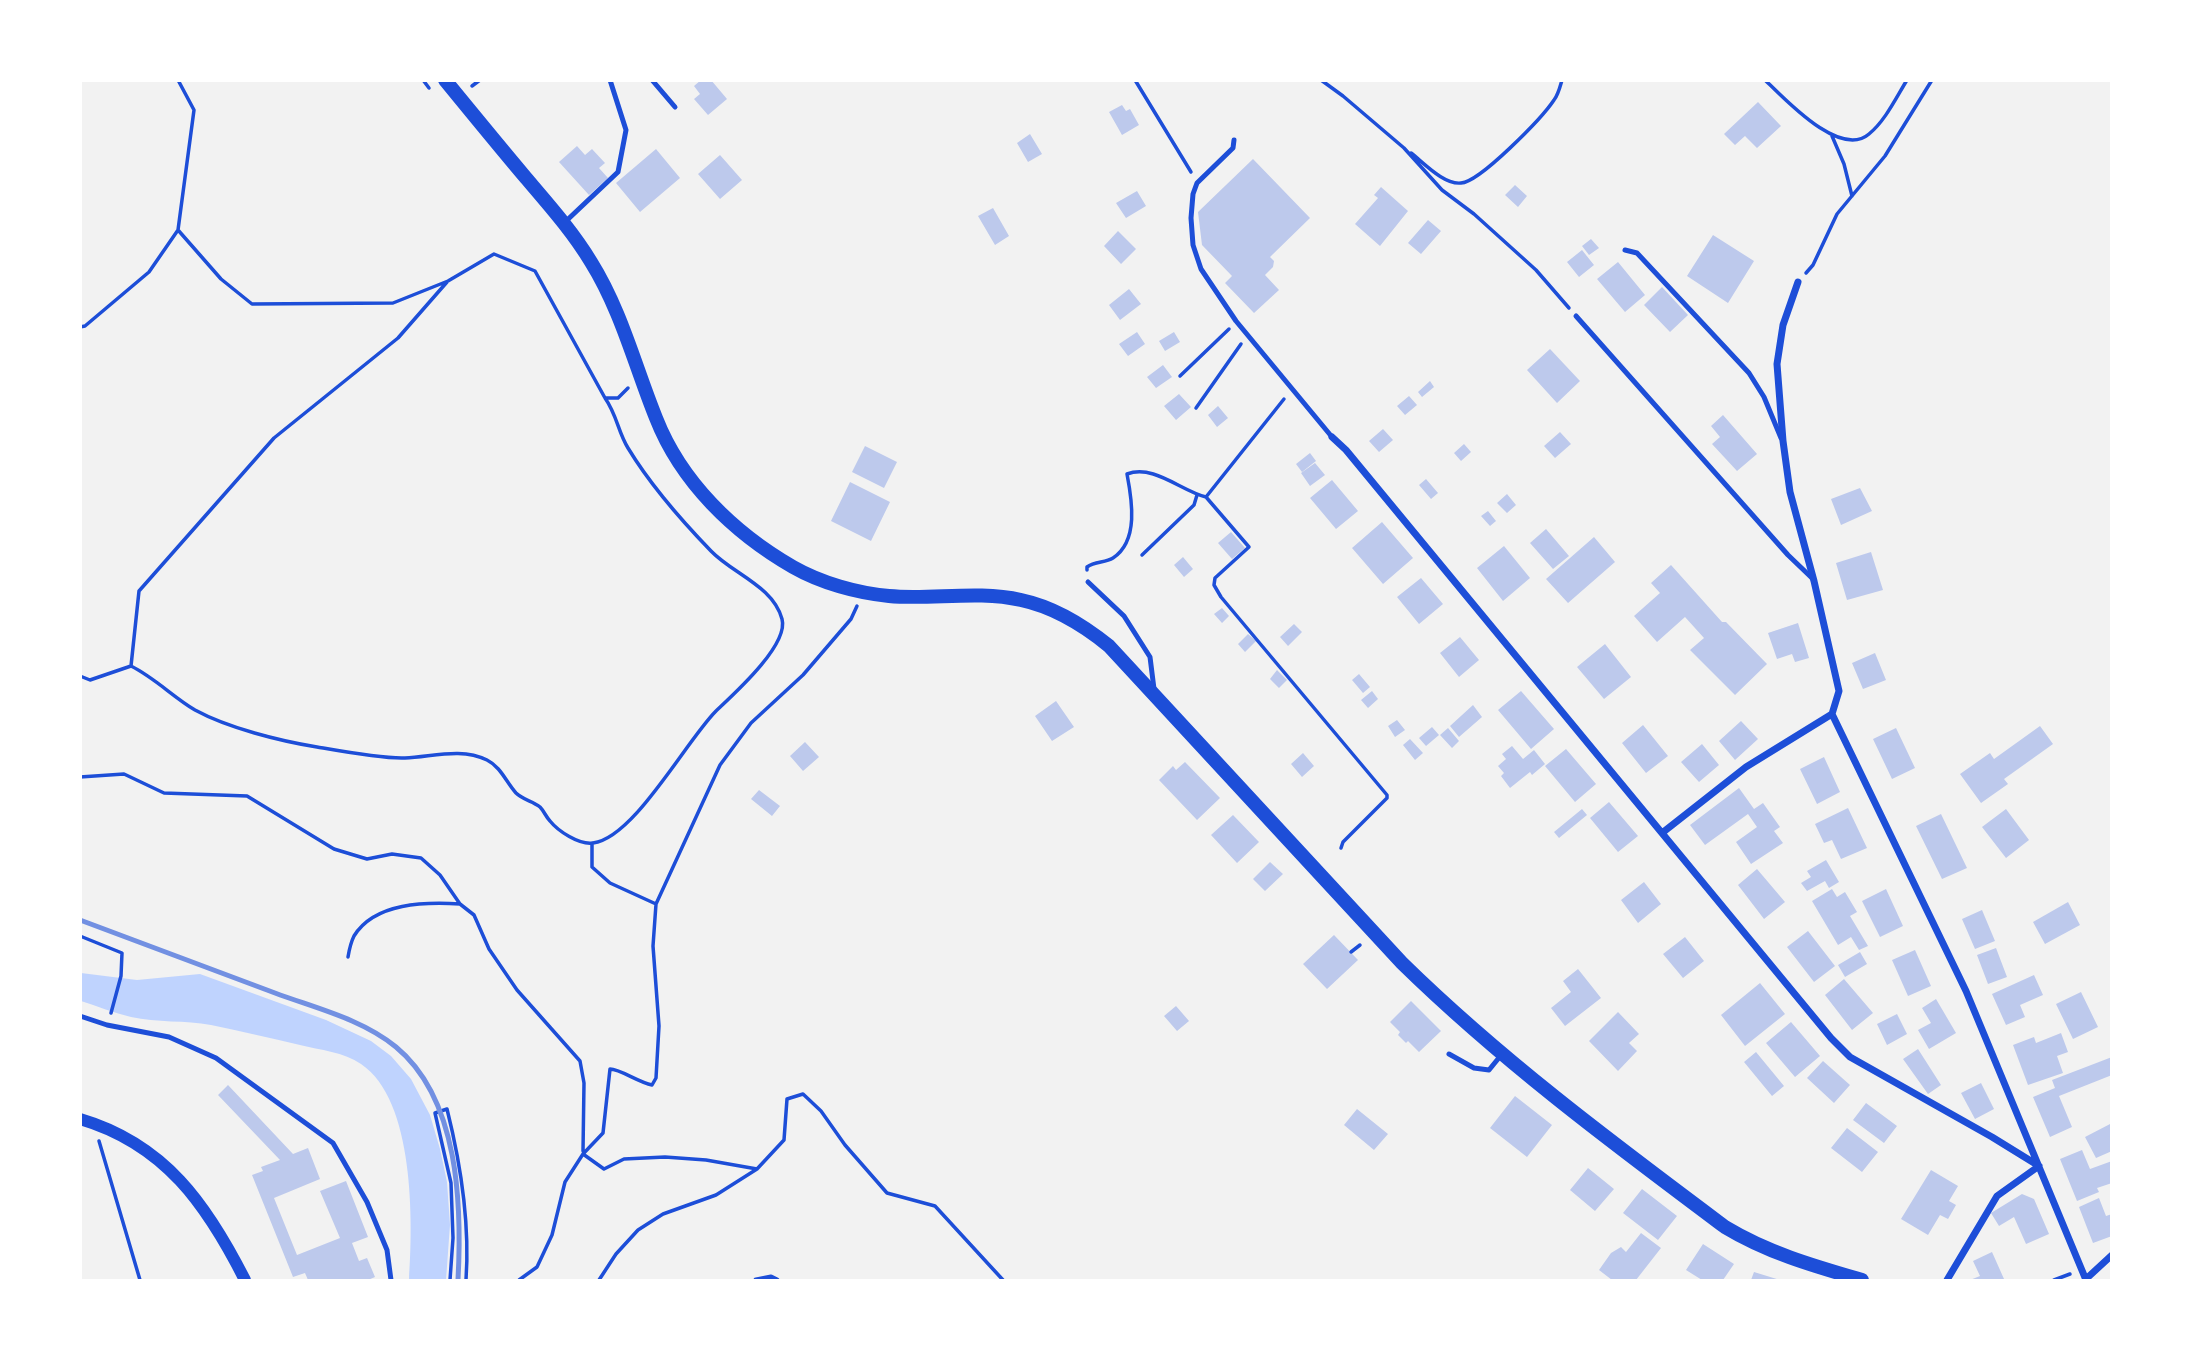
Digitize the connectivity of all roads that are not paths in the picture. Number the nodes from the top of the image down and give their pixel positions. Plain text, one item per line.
1 (445, 80) edge
2 (610, 80) edge
3 (652, 80) edge
4 (675, 107) dead end
5 (1234, 140) dead end
6 (564, 223) junction
7 (1625, 250) dead end
8 (1798, 282) road end
9 (1576, 316) road end
10 (1332, 438) joint
11 (1783, 441) junction
12 (1814, 581) junction
13 (1088, 582) road end
14 (1155, 695) junction
15 (1832, 714) junction
16 (1662, 833) junction
17 (80, 1016) edge
18 (1449, 1054) dead end
19 (1502, 1054) junction
20 (80, 1119) edge
21 (2039, 1166) junction
22 (2112, 1255) edge
23 (245, 1280) edge
24 (391, 1280) edge
25 (756, 1280) edge
26 (777, 1280) edge
27 (1862, 1280) edge
28 (1947, 1280) edge
29 (2086, 1280) edge

1 - 6 main road
2 - 6 lane
3 - 4 lane
5 - 10 lane
6 - 14 main road
7 - 11 lane
8 - 11 street
9 - 12 lane
10 - 16 street
11 - 12 street
12 - 15 street
13 - 14 lane
14 - 19 main road
15 - 16 street
15 - 21 street
16 - 21 street
17 - 24 lane
18 - 19 lane
19 - 27 main road
20 - 23 street
21 - 28 street
21 - 29 street
22 - 29 street
25 - 26 lane

